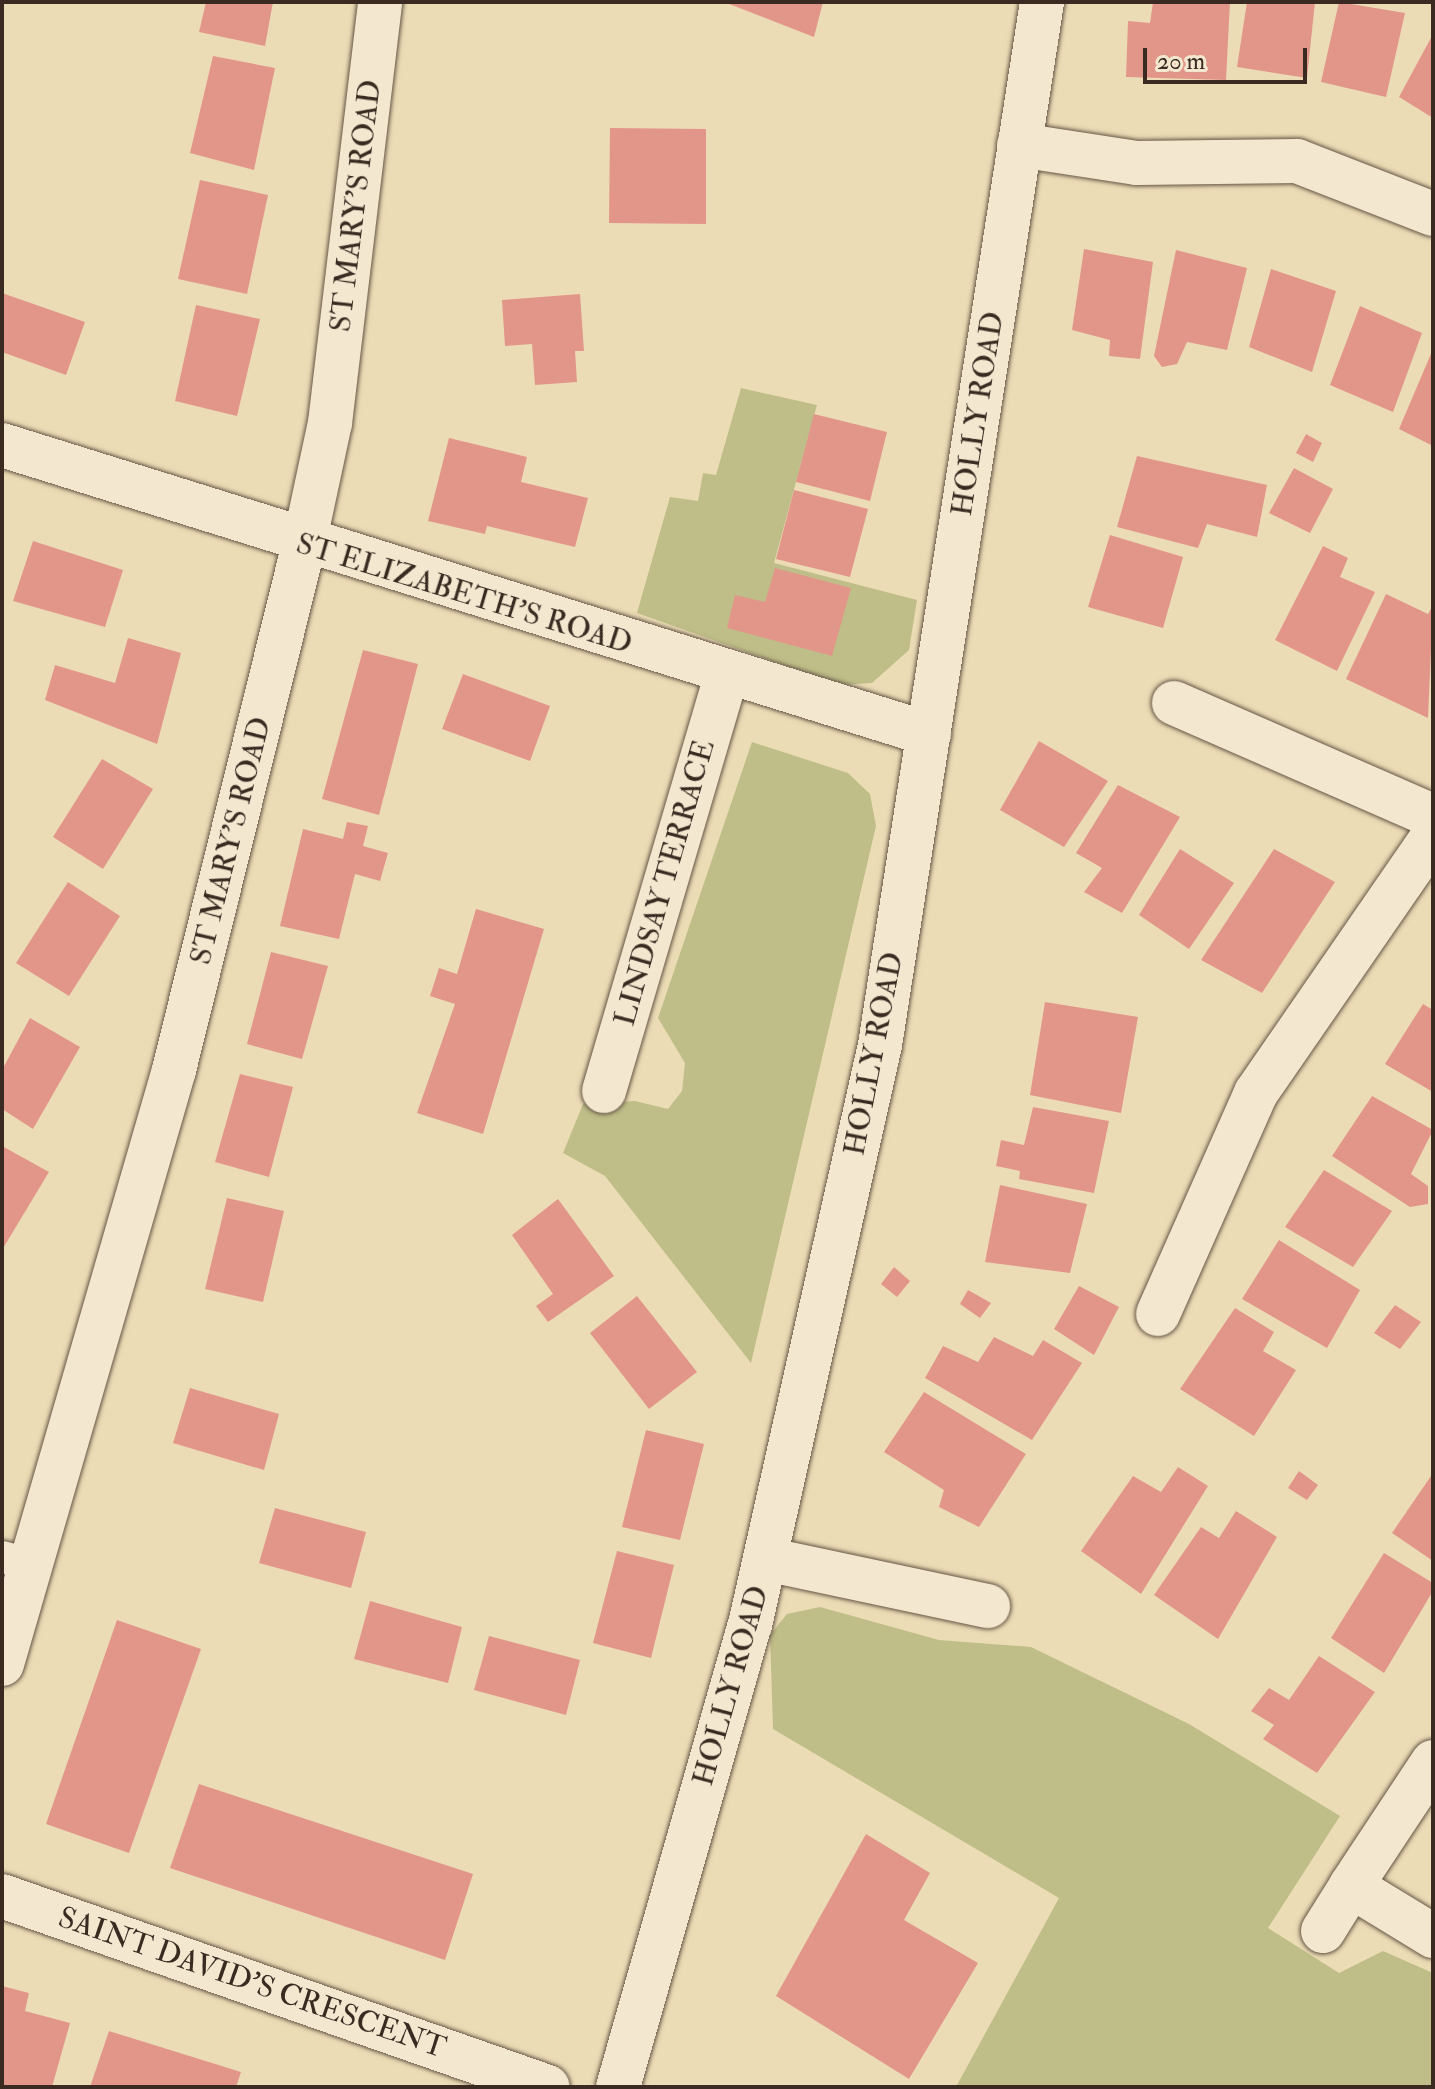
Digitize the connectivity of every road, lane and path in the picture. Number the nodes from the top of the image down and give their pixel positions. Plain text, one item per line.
1 (380, 2) edge
2 (1042, 2) edge
3 (1019, 145) junction
4 (1433, 214) edge
5 (2, 445) edge
6 (304, 544) junction
7 (726, 676) junction
8 (1174, 703) dead end
9 (929, 734) junction
10 (1433, 816) edge
11 (1433, 836) edge
12 (604, 1091) dead end
13 (1158, 1314) dead end
14 (766, 1559) junction
15 (16, 1561) edge
16 (988, 1606) dead end
17 (2, 1664) edge
18 (1433, 1762) edge
19 (1351, 1886) junction
20 (2, 1896) edge
21 (1323, 1931) dead end
22 (1433, 1936) edge
23 (548, 2087) edge
24 (618, 2087) edge

1 - 6 street, ST MARY'S ROAD
2 - 3 street, HOLLY ROAD
3 - 4 street
3 - 9 street, HOLLY ROAD
5 - 6 street, ST ELIZABETH'S ROAD
6 - 7 street, ST ELIZABETH'S ROAD
6 - 15 street, ST MARY'S ROAD
7 - 9 street, ST ELIZABETH'S ROAD
7 - 12 street, LINDSAY TERRACE
8 - 10 street
9 - 14 street, HOLLY ROAD
11 - 13 street
14 - 16 street
14 - 24 street, HOLLY ROAD
15 - 17 street, ST MARY'S ROAD
18 - 19 street
19 - 21 street
19 - 22 street
20 - 23 street, SAINT DAVID'S CRESCENT

